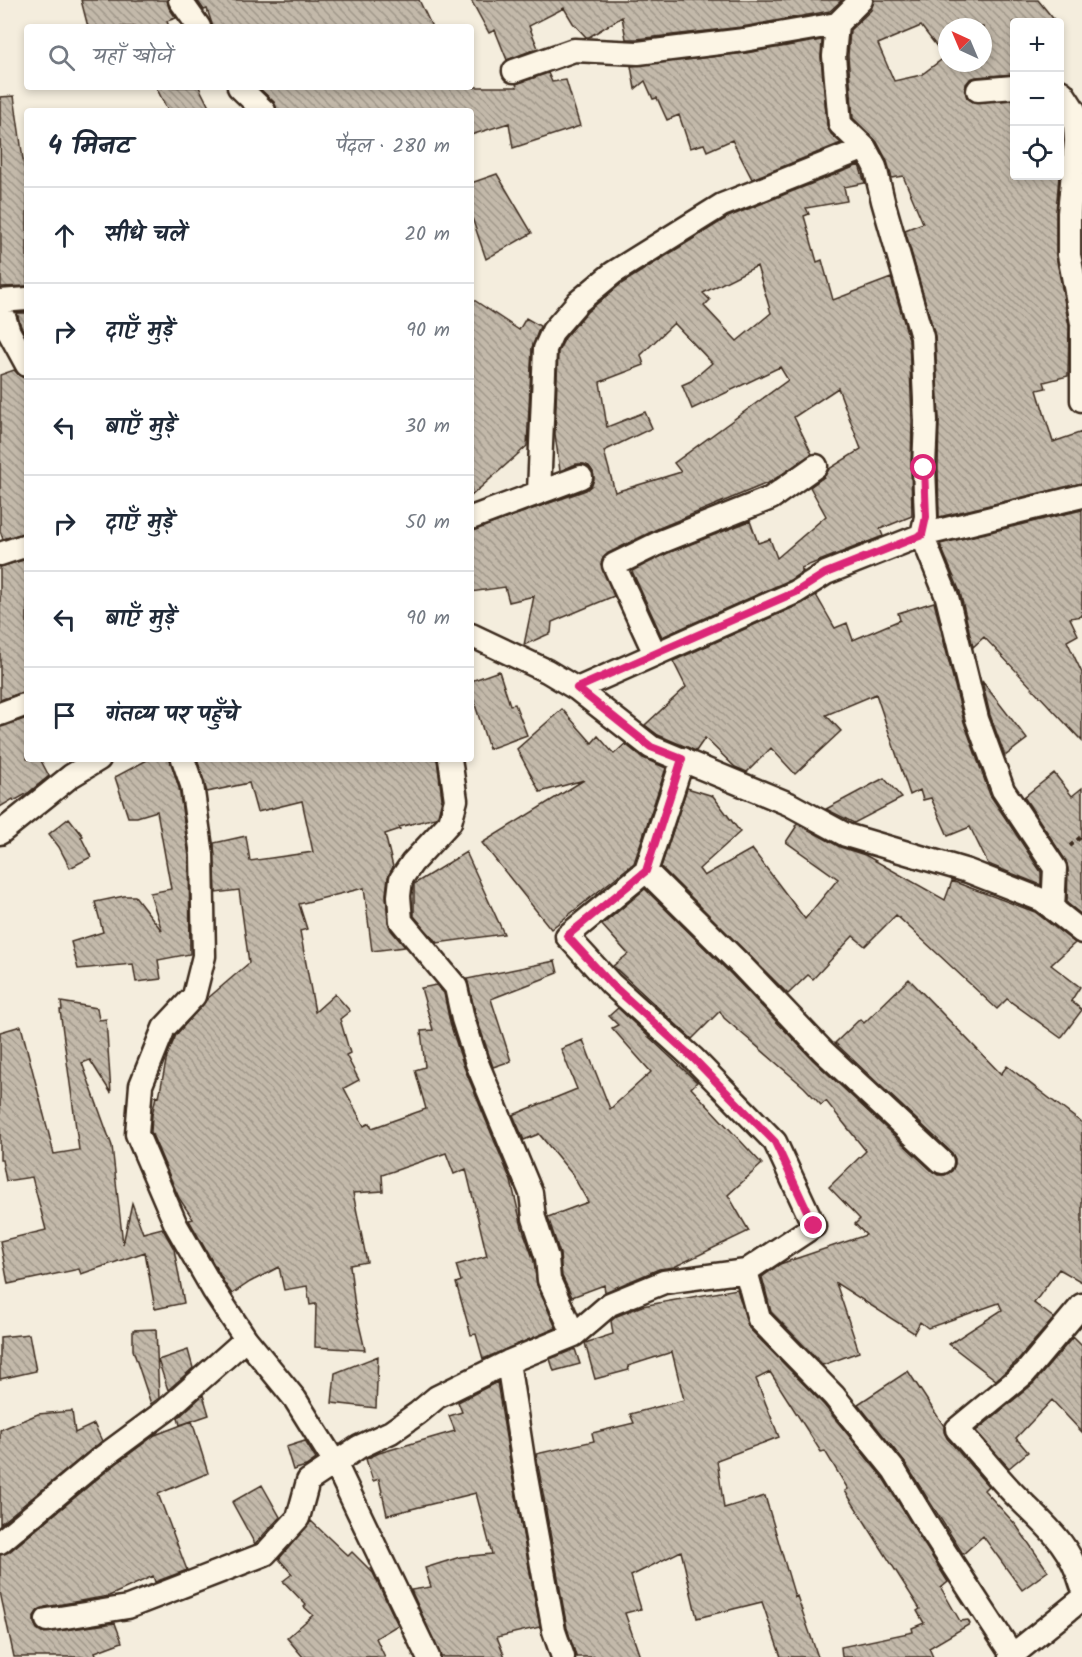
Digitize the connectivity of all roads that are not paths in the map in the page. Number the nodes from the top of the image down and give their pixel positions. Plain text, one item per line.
1 (180, 0) edge
2 (861, 0) edge
3 (197, 24) edge
4 (837, 24) junction
5 (514, 71) dead end
6 (1010, 87) edge
7 (242, 90) edge
8 (978, 90) dead end
9 (1064, 95) edge
10 (261, 108) edge
11 (865, 148) junction
12 (24, 299) edge
13 (0, 303) edge
14 (1082, 326) edge
15 (24, 359) edge
16 (1082, 400) edge
17 (816, 466) dead end
18 (581, 477) dead end
19 (539, 492) junction
20 (1082, 496) edge
21 (474, 517) edge
22 (922, 535) junction
23 (24, 546) edge
24 (0, 554) edge
25 (474, 636) edge
26 (655, 654) junction
27 (577, 688) junction
28 (24, 705) edge
29 (0, 714) edge
30 (682, 759) junction
31 (94, 762) edge
32 (184, 762) edge
33 (450, 762) edge
34 (0, 833) edge
35 (646, 871) junction
36 (1053, 909) junction
37 (1082, 932) edge
38 (942, 1161) dead end
39 (746, 1271) junction
40 (1082, 1305) edge
41 (574, 1335) junction
42 (246, 1339) junction
43 (508, 1362) junction
44 (335, 1463) junction
45 (0, 1542) edge
46 (1082, 1586) edge
47 (1082, 1599) edge
48 (47, 1620) dead end
49 (1011, 1656) edge
50 (429, 1657) edge
51 (563, 1657) edge

1 - 3 street
2 - 4 street
4 - 5 street
4 - 11 street
6 - 8 street
7 - 10 street
9 - 14 street
11 - 19 street
11 - 22 street
12 - 13 street
13 - 15 street
14 - 16 street
17 - 26 street
18 - 19 street
19 - 21 street
20 - 22 street
22 - 26 street
22 - 36 street
23 - 24 street
25 - 27 street
26 - 27 street
27 - 30 street
28 - 29 street
30 - 35 street
30 - 36 street
31 - 34 street
32 - 42 street
33 - 41 street
35 - 38 street
35 - 39 street
36 - 37 street
39 - 41 street
39 - 49 street
40 - 46 street
41 - 43 street
42 - 44 street
42 - 45 street
43 - 44 street
43 - 51 street
44 - 48 street
44 - 50 street
47 - 49 street

